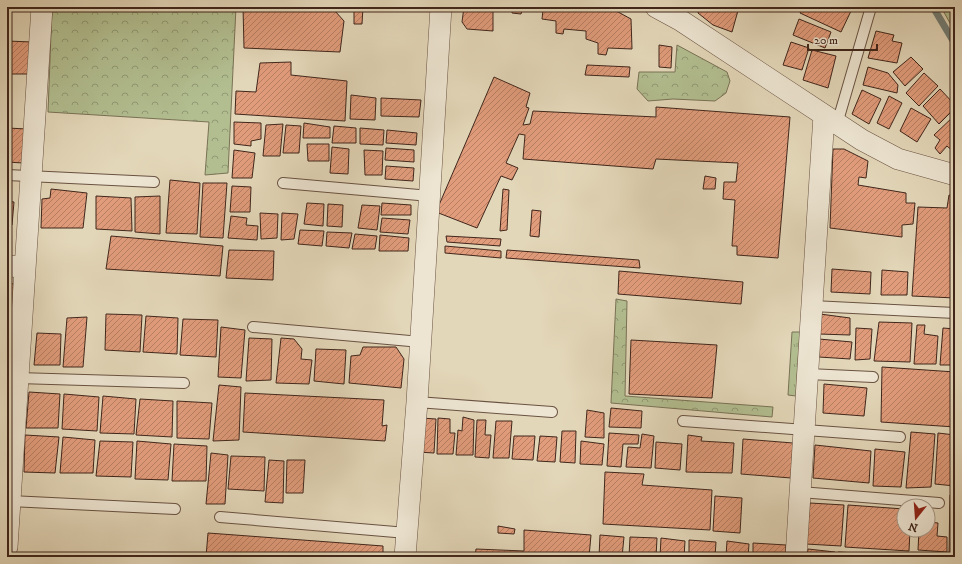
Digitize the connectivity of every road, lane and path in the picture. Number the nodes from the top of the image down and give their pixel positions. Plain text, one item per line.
1 (42, 7) edge
2 (441, 7) edge
3 (656, 7) edge
4 (871, 7) edge
5 (682, 13) edge
6 (831, 119) junction
7 (7, 175) edge
8 (955, 175) edge
9 (31, 177) junction
10 (154, 182) dead end
11 (283, 183) dead end
12 (430, 196) junction
13 (16, 267) edge
14 (812, 306) junction
15 (955, 312) edge
16 (253, 327) dead end
17 (421, 342) junction
18 (808, 374) junction
19 (873, 377) dead end
20 (18, 378) junction
21 (184, 383) dead end
22 (417, 402) junction
23 (552, 412) dead end
24 (683, 421) dead end
25 (804, 429) junction
26 (900, 437) dead end
27 (800, 492) junction
28 (10, 501) junction
29 (939, 503) dead end
30 (175, 509) dead end
31 (220, 517) dead end
32 (407, 533) junction
33 (7, 547) edge
34 (405, 557) edge
35 (796, 557) edge

1 - 9 street
2 - 12 street
3 - 5 street
4 - 6 lane
5 - 6 street
6 - 8 street
6 - 14 street
7 - 9 lane
9 - 10 lane
9 - 13 street
11 - 12 lane
12 - 17 street
13 - 20 street
14 - 15 lane
14 - 18 street
16 - 17 lane
17 - 22 street
18 - 19 lane
18 - 25 street
20 - 21 lane
20 - 28 street
22 - 23 lane
22 - 32 street
24 - 25 lane
25 - 26 lane
25 - 27 street
27 - 29 lane
27 - 35 street
28 - 30 lane
28 - 33 street
31 - 32 lane
32 - 34 street

